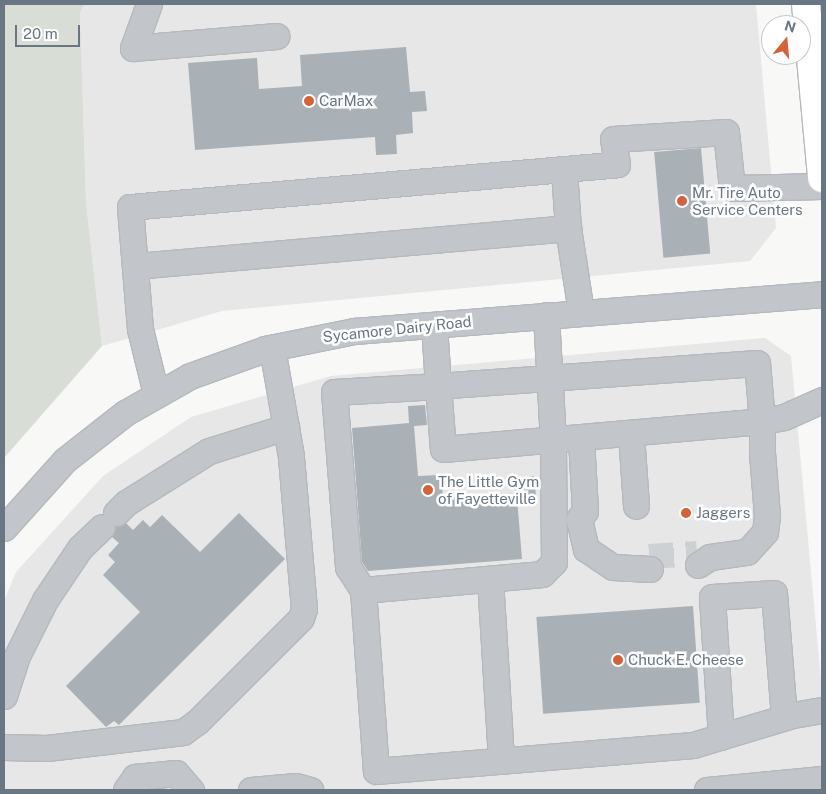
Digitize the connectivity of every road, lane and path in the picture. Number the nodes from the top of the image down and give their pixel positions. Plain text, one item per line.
1 (149, 4) edge
2 (806, 4) edge
3 (276, 36) dead end
4 (816, 57) edge
5 (818, 99) edge
6 (820, 144) edge
7 (564, 170) junction
8 (822, 178) edge
9 (822, 186) edge
10 (568, 228) junction
11 (135, 266) junction
12 (822, 294) edge
13 (581, 312) junction
14 (546, 315) junction
15 (434, 324) junction
16 (272, 348) junction
17 (550, 379) junction
18 (438, 386) junction
19 (156, 394) junction
20 (822, 400) edge
21 (762, 421) junction
22 (286, 427) junction
23 (631, 434) junction
24 (582, 439) junction
25 (553, 441) junction
26 (636, 506) dead end
27 (4, 528) edge
28 (702, 558) tunnel mouth
29 (649, 563) tunnel mouth
30 (490, 579) junction
31 (363, 590) junction
32 (4, 696) edge
33 (822, 710) edge
34 (784, 717) junction
35 (722, 737) junction
36 (4, 748) edge
37 (501, 761) junction
38 (822, 779) edge
39 (126, 790) edge
40 (191, 790) edge
41 (251, 790) edge
42 (310, 790) edge
43 (707, 790) edge

1 - 3 street
2 - 4 main road
4 - 5 main road
5 - 6 main road
6 - 8 main road
7 - 9 street
7 - 10 street
7 - 11 street
10 - 11 street
10 - 13 street
11 - 19 street
12 - 13 street, Sycamore Dairy Road
13 - 14 street, Sycamore Dairy Road
14 - 15 street, Sycamore Dairy Road
14 - 17 street
15 - 16 street, Sycamore Dairy Road
15 - 18 street
16 - 19 street, Sycamore Dairy Road
16 - 22 street
17 - 18 street
17 - 21 street
17 - 25 street
18 - 25 street
18 - 31 street
19 - 27 street, Sycamore Dairy Road
20 - 21 street
21 - 23 street
21 - 28 street
22 - 32 street
22 - 36 street
23 - 24 street
23 - 26 street
24 - 25 street
24 - 29 street
25 - 30 street
30 - 31 street
30 - 37 street
31 - 37 street
33 - 34 street
34 - 35 street
34 - 35 street
35 - 37 street
38 - 43 street
39 - 40 street
41 - 42 street

